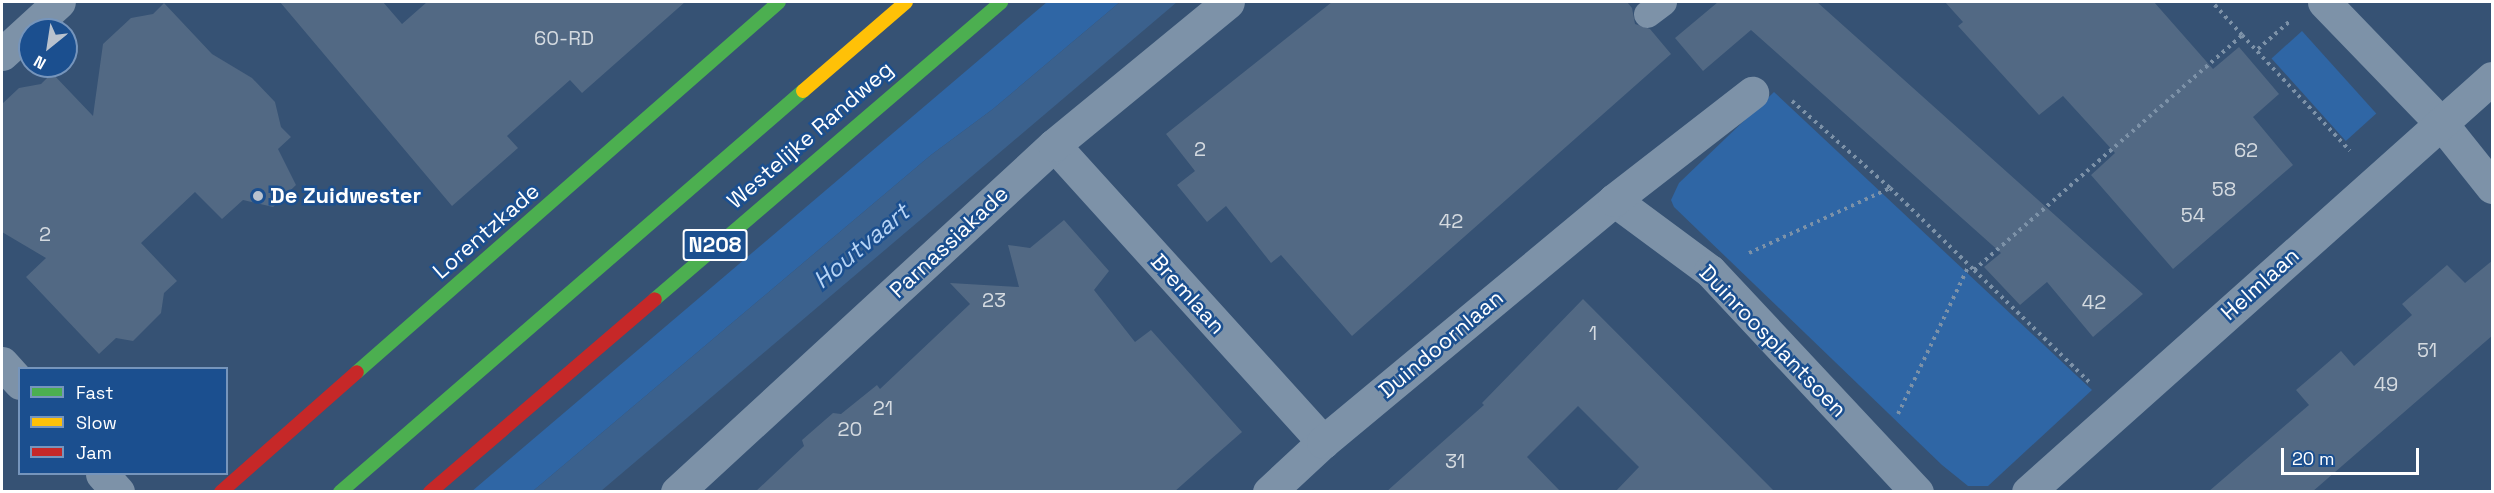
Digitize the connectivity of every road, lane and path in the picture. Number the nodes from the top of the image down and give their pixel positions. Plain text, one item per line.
1 (59, 2) edge
2 (779, 2) edge
3 (906, 2) edge
4 (1001, 2) edge
5 (1228, 2) edge
6 (2212, 2) edge
7 (2324, 2) edge
8 (2293, 17) dead end
9 (2242, 35) junction
10 (2258, 49) junction
11 (2, 54) edge
12 (2493, 78) edge
13 (1752, 93) joint
14 (2441, 123) junction
15 (1054, 145) junction
16 (2377, 180) junction
17 (2493, 187) edge
18 (1890, 188) junction
19 (1614, 200) junction
20 (1969, 265) junction
21 (1974, 270) junction
22 (1710, 271) junction
23 (2, 363) edge
24 (18, 380) edge
25 (2118, 411) junction
26 (1323, 442) junction
27 (1880, 453) junction
28 (103, 475) edge
29 (118, 492) edge
30 (221, 492) edge
31 (340, 492) edge
32 (430, 492) edge
33 (677, 492) edge
34 (1269, 492) edge
35 (1917, 492) edge
36 (2028, 492) edge

1 - 11 street
2 - 30 main road, Lorentzkade
3 - 31 main road, Westelijke Randweg / N208
4 - 32 main road, Westelijke Randweg / N208
5 - 15 street, Parnassiakade
6 - 9 path
7 - 14 street
8 - 10 path
9 - 10 path
9 - 21 path
10 - 16 path
12 - 14 street, Helmlaan
13 - 18 path
13 - 19 street
14 - 16 street, Helmlaan
14 - 17 street
15 - 26 street, Bremlaan
15 - 33 street, Parnassiakade
16 - 25 street, Helmlaan
18 - 20 path
18 - 22 path
19 - 22 street, Duinroosplantsoen
19 - 26 street, Duindoornlaan
20 - 21 path
20 - 27 path
21 - 25 path
22 - 27 street, Duinroosplantsoen
23 - 24 street
25 - 36 street, Helmlaan
26 - 34 street, Duindoornlaan
27 - 35 street, Duinroosplantsoen
28 - 29 street

